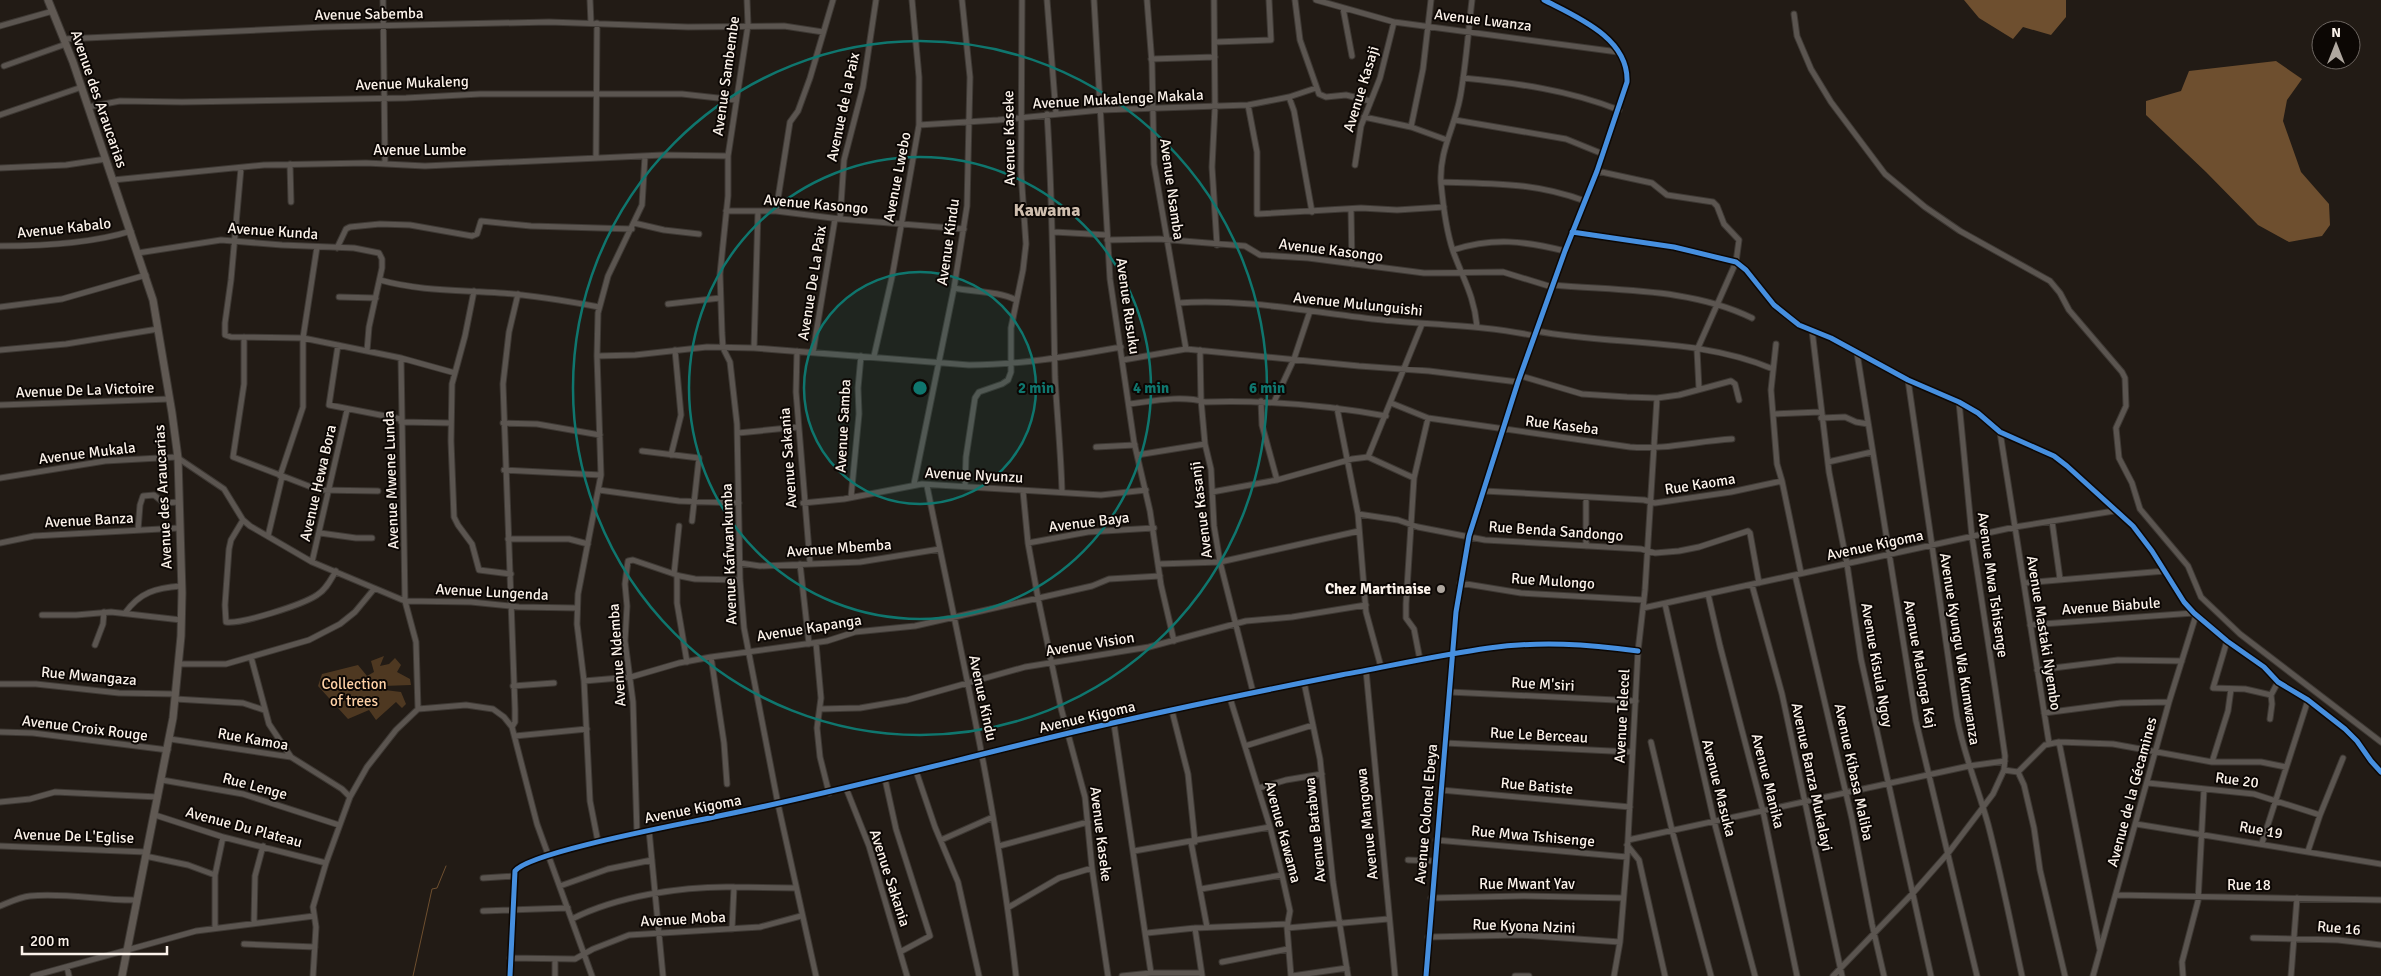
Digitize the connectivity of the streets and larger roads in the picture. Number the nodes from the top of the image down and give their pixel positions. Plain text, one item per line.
1 (48, 0) edge
2 (383, 0) edge
3 (590, 0) edge
4 (747, 0) edge
5 (832, 0) edge
6 (876, 0) edge
7 (912, 0) edge
8 (962, 0) edge
9 (1022, 0) edge
10 (1047, 0) edge
11 (1094, 0) edge
12 (1147, 0) edge
13 (1214, 0) edge
14 (1269, 0) edge
15 (1295, 0) edge
16 (1316, 0) edge
17 (1431, 0) edge
18 (1472, 0) edge
19 (1544, 0) edge
20 (1343, 8) junction
21 (53, 12) junction
22 (1794, 14) dead end
23 (1394, 22) junction
24 (594, 23) junction
25 (748, 25) junction
26 (0, 26) edge
27 (1429, 26) junction
28 (383, 27) junction
29 (1468, 31) junction
30 (823, 32) junction
31 (65, 42) junction
32 (1215, 42) junction
33 (1619, 52) junction
34 (1352, 56) dead end
35 (1215, 57) junction
36 (1151, 59) junction
37 (4, 66) dead end
38 (1463, 78) junction
39 (82, 87) junction
40 (1316, 88) junction
41 (596, 95) junction
42 (1289, 97) junction
43 (386, 98) junction
44 (736, 100) junction
45 (1370, 102) junction
46 (1248, 105) junction
47 (88, 107) junction
48 (1152, 107) junction
49 (1215, 107) junction
50 (1101, 110) junction
51 (1619, 110) junction
52 (1047, 114) junction
53 (1056, 114) junction
54 (0, 115) edge
55 (1364, 117) junction
56 (1021, 118) junction
57 (1455, 120) junction
58 (971, 121) junction
59 (919, 125) junction
60 (1411, 127) junction
61 (1447, 140) junction
62 (1603, 154) junction
63 (646, 156) junction
64 (728, 156) junction
65 (596, 157) junction
66 (106, 160) junction
67 (290, 164) junction
68 (385, 164) junction
69 (1355, 165) dead end
70 (0, 168) edge
71 (241, 168) junction
72 (1597, 171) junction
73 (113, 180) junction
74 (1441, 182) junction
75 (1585, 201) junction
76 (291, 202) dead end
77 (1444, 207) junction
78 (1350, 208) junction
79 (726, 211) junction
80 (758, 211) junction
81 (776, 211) junction
82 (1312, 212) junction
83 (837, 219) junction
84 (900, 223) junction
85 (633, 226) junction
86 (964, 229) junction
87 (131, 231) junction
88 (1054, 232) junction
89 (1572, 232) junction
90 (698, 234) dead end
91 (1107, 237) junction
92 (235, 240) junction
93 (1166, 240) junction
94 (1216, 244) junction
95 (0, 246) edge
96 (316, 247) junction
97 (337, 248) junction
98 (1453, 250) junction
99 (1565, 251) junction
100 (138, 254) junction
101 (1736, 262) junction
102 (1352, 264) junction
103 (1462, 274) junction
104 (146, 276) junction
105 (380, 280) junction
106 (1553, 286) junction
107 (954, 288) junction
108 (474, 292) junction
109 (518, 294) junction
110 (339, 297) dead end
111 (376, 298) junction
112 (720, 298) junction
113 (1016, 300) junction
114 (1178, 303) junction
115 (1716, 303) junction
116 (668, 304) dead end
117 (0, 307) edge
118 (599, 307) junction
119 (1310, 311) junction
120 (1752, 318) dead end
121 (1422, 324) junction
122 (1478, 326) junction
123 (158, 329) junction
124 (1812, 330) junction
125 (1536, 334) junction
126 (244, 337) junction
127 (303, 338) junction
128 (1776, 344) dead end
129 (338, 345) junction
130 (1121, 347) junction
131 (723, 348) junction
132 (754, 348) junction
133 (1186, 349) junction
134 (0, 350) edge
135 (675, 350) junction
136 (1200, 350) junction
137 (1697, 350) junction
138 (367, 351) junction
139 (797, 351) junction
140 (813, 352) junction
141 (1857, 353) junction
142 (597, 356) junction
143 (860, 356) junction
144 (874, 356) junction
145 (402, 358) junction
146 (1056, 358) junction
147 (1294, 359) junction
148 (1123, 360) junction
149 (940, 362) junction
150 (1010, 365) junction
151 (1773, 369) junction
152 (1404, 370) junction
153 (455, 373) junction
154 (1521, 376) junction
155 (1908, 380) junction
156 (1518, 382) junction
157 (1699, 389) junction
158 (1657, 398) junction
159 (170, 399) junction
160 (1201, 400) junction
161 (1739, 400) dead end
162 (1261, 401) junction
163 (1274, 402) junction
164 (1958, 402) junction
165 (1392, 403) junction
166 (1129, 404) junction
167 (0, 406) edge
168 (1337, 408) junction
169 (347, 410) junction
170 (1774, 414) junction
171 (1821, 415) junction
172 (1386, 416) junction
173 (1428, 418) junction
174 (401, 420) junction
175 (451, 423) junction
176 (503, 423) junction
177 (1868, 424) junction
178 (798, 427) junction
179 (1504, 430) junction
180 (2000, 432) junction
181 (738, 433) junction
182 (600, 435) junction
183 (1732, 439) dead end
184 (1205, 444) junction
185 (1135, 445) junction
186 (1096, 447) dead end
187 (1655, 449) junction
188 (642, 451) dead end
189 (1872, 452) junction
190 (670, 455) junction
191 (1137, 455) junction
192 (1368, 457) junction
193 (178, 458) junction
194 (1348, 460) junction
195 (1828, 462) junction
196 (504, 470) junction
197 (601, 475) junction
198 (281, 476) junction
199 (0, 478) edge
200 (1414, 478) junction
201 (1277, 480) junction
202 (1782, 481) junction
203 (914, 484) junction
204 (927, 486) junction
205 (965, 488) junction
206 (599, 490) junction
207 (1146, 490) junction
208 (378, 491) dead end
209 (1023, 491) junction
210 (1484, 491) junction
211 (329, 492) junction
212 (1062, 492) junction
213 (1212, 492) junction
214 (851, 497) junction
215 (1586, 497) junction
216 (179, 502) junction
217 (693, 502) junction
218 (1650, 502) junction
219 (739, 503) junction
220 (803, 503) junction
221 (2114, 511) junction
222 (1358, 514) junction
223 (243, 520) junction
224 (692, 521) dead end
225 (2052, 521) junction
226 (1411, 523) junction
227 (679, 526) dead end
228 (2015, 527) junction
229 (179, 528) junction
230 (1154, 528) junction
231 (138, 530) junction
232 (1359, 531) junction
233 (320, 533) junction
234 (268, 536) junction
235 (1469, 536) junction
236 (1972, 537) junction
237 (372, 538) dead end
238 (508, 539) junction
239 (0, 543) edge
240 (1028, 543) junction
241 (588, 544) junction
242 (1586, 546) junction
243 (1930, 546) junction
244 (940, 549) junction
245 (1647, 551) junction
246 (1888, 555) junction
247 (312, 562) junction
248 (1220, 562) junction
249 (740, 563) junction
250 (810, 563) junction
251 (800, 564) junction
252 (1158, 564) junction
253 (1847, 564) junction
254 (336, 570) junction
255 (2165, 571) junction
256 (511, 574) junction
257 (675, 574) junction
258 (1798, 574) junction
259 (1160, 576) junction
260 (2060, 579) junction
261 (740, 580) junction
262 (1460, 583) junction
263 (1760, 583) junction
264 (2024, 583) junction
265 (1752, 585) junction
266 (182, 586) junction
267 (374, 589) junction
268 (1708, 594) junction
269 (1038, 598) junction
270 (1644, 600) junction
271 (405, 601) junction
272 (1665, 604) junction
273 (1366, 605) junction
274 (512, 606) junction
275 (578, 608) junction
276 (1643, 608) junction
277 (104, 612) junction
278 (124, 613) junction
279 (42, 614) dead end
280 (2195, 614) junction
281 (953, 616) junction
282 (181, 620) junction
283 (1235, 624) junction
284 (2030, 625) junction
285 (1174, 641) junction
286 (2226, 641) junction
287 (816, 643) junction
288 (809, 644) junction
289 (95, 645) dead end
290 (748, 651) junction
291 (1638, 651) junction
292 (1453, 654) junction
293 (252, 657) junction
294 (711, 657) junction
295 (1420, 660) junction
296 (2182, 661) junction
297 (687, 662) junction
298 (1052, 663) junction
299 (179, 664) junction
300 (1381, 667) junction
301 (1366, 670) junction
302 (2037, 670) junction
303 (631, 677) junction
304 (584, 681) junction
305 (1304, 682) junction
306 (2278, 682) junction
307 (554, 683) dead end
308 (967, 683) junction
309 (0, 684) edge
310 (513, 686) junction
311 (2232, 689) junction
312 (1253, 692) junction
313 (1449, 692) junction
314 (2271, 695) junction
315 (175, 696) junction
316 (1230, 698) junction
317 (2308, 700) junction
318 (1636, 701) junction
319 (2169, 702) junction
320 (418, 709) junction
321 (820, 709) junction
322 (264, 710) junction
323 (1172, 711) junction
324 (2044, 713) junction
325 (2270, 719) dead end
326 (1114, 724) junction
327 (1313, 725) junction
328 (512, 727) junction
329 (587, 729) junction
330 (0, 732) edge
331 (1067, 734) junction
332 (515, 736) junction
333 (170, 739) junction
334 (1651, 742) dead end
335 (2059, 742) junction
336 (2381, 742) edge
337 (1445, 743) junction
338 (2049, 743) junction
339 (1245, 746) junction
340 (168, 750) junction
341 (1632, 752) junction
342 (2156, 753) junction
343 (983, 755) junction
344 (291, 757) junction
345 (2344, 758) dead end
346 (2005, 761) junction
347 (2212, 762) junction
348 (1969, 766) junction
349 (2286, 767) junction
350 (2004, 770) junction
351 (916, 772) junction
352 (2018, 772) junction
353 (2381, 772) edge
354 (1322, 774) junction
355 (1929, 775) junction
356 (886, 779) junction
357 (162, 780) junction
358 (2148, 783) junction
359 (727, 784) dead end
360 (1889, 785) junction
361 (846, 788) junction
362 (1259, 788) junction
363 (2204, 789) junction
364 (1441, 790) junction
365 (829, 793) junction
366 (1846, 794) junction
367 (158, 797) junction
368 (350, 797) junction
369 (2276, 800) junction
370 (0, 802) edge
371 (1804, 803) junction
372 (778, 804) junction
373 (1630, 807) junction
374 (1982, 809) junction
375 (1763, 812) junction
376 (155, 815) junction
377 (2320, 815) junction
378 (993, 817) junction
379 (1714, 821) junction
380 (1088, 822) junction
381 (2136, 824) junction
382 (339, 825) junction
383 (1270, 827) junction
384 (648, 830) junction
385 (1672, 830) junction
386 (637, 833) junction
387 (2201, 833) junction
388 (223, 837) junction
389 (941, 840) junction
390 (1436, 840) junction
391 (598, 842) junction
392 (1193, 842) junction
393 (1628, 843) junction
394 (2262, 843) junction
395 (0, 846) edge
396 (264, 846) junction
397 (999, 846) junction
398 (1134, 851) junction
399 (2308, 851) junction
400 (1949, 852) junction
401 (146, 854) junction
402 (548, 856) junction
403 (1627, 857) junction
404 (652, 860) junction
405 (1408, 860) dead end
406 (1434, 861) junction
407 (326, 863) junction
408 (2381, 864) edge
409 (1092, 868) junction
410 (1282, 874) junction
411 (215, 875) junction
412 (514, 876) junction
413 (483, 878) dead end
414 (560, 886) junction
415 (734, 887) junction
416 (795, 888) junction
417 (1201, 889) junction
418 (1914, 893) junction
419 (656, 895) junction
420 (2116, 896) junction
421 (1431, 898) junction
422 (1623, 898) junction
423 (2198, 898) junction
424 (2297, 898) junction
425 (137, 900) junction
426 (2381, 900) edge
427 (0, 906) edge
428 (1008, 906) junction
429 (568, 908) junction
430 (482, 911) dead end
431 (513, 912) junction
432 (314, 916) junction
433 (801, 916) junction
434 (572, 919) junction
435 (1388, 919) junction
436 (254, 922) junction
437 (1341, 924) junction
438 (1288, 926) junction
439 (214, 927) junction
440 (1195, 928) junction
441 (1207, 928) junction
442 (732, 929) junction
443 (659, 932) junction
444 (1147, 933) junction
445 (1874, 934) junction
446 (1428, 937) junction
447 (2253, 938) dead end
448 (2295, 938) junction
449 (1620, 942) junction
450 (244, 944) dead end
451 (2381, 945) edge
452 (315, 947) junction
453 (1288, 949) junction
454 (126, 950) junction
455 (2100, 951) junction
456 (900, 952) junction
457 (584, 955) junction
458 (510, 958) junction
459 (555, 959) junction
460 (1222, 962) dead end
461 (67, 967) junction
462 (1347, 968) junction
463 (1840, 968) junction
464 (1152, 973) junction
465 (1202, 974) edge
466 (33, 976) edge
467 (69, 976) edge
468 (122, 976) edge
469 (313, 976) edge
470 (510, 976) edge
471 (555, 976) edge
472 (592, 976) edge
473 (663, 976) edge
474 (816, 976) edge
475 (907, 976) edge
476 (979, 976) edge
477 (1016, 976) edge
478 (1108, 976) edge
479 (1122, 976) edge
480 (1292, 976) edge
481 (1348, 976) edge
482 (1395, 976) edge
483 (1426, 976) edge
484 (1515, 976) edge
485 (1529, 976) edge
486 (1614, 976) edge
487 (1665, 976) edge
488 (1711, 976) edge
489 (1755, 976) edge
490 (1797, 976) edge
491 (1833, 976) edge
492 (1842, 976) edge
493 (1884, 976) edge
494 (1930, 976) edge
495 (1977, 976) edge
496 (2022, 976) edge
497 (2065, 976) edge
498 (2093, 976) edge
499 (2183, 976) edge
500 (2291, 976) edge

1 - 21 street, Avenue des Araucarias
2 - 28 street
3 - 24 street
4 - 25 street, Avenue Sambembe
5 - 30 street
6 - 83 street, Avenue de la Paix
7 - 59 street, Avenue Lwebo
8 - 58 street, Avenue Kindu
9 - 56 street, Avenue Kaseke
10 - 53 street
11 - 50 street, Avenue Rusuku
12 - 36 street, Avenue Nsamba
13 - 32 street
14 - 32 street
15 - 40 street
16 - 20 street, Avenue Lwanza
17 - 27 street
18 - 29 street
19 - 33 street
20 - 23 street, Avenue Lwanza
20 - 34 street
21 - 26 street
21 - 31 street, Avenue des Araucarias
22 - 336 street
23 - 27 street, Avenue Lwanza
23 - 45 street, Avenue Kasaji
24 - 25 street, Avenue Sabemba
24 - 28 street, Avenue Sabemba
24 - 41 street
25 - 30 street, Avenue Sabemba
25 - 44 street, Avenue Sambembe
27 - 29 street, Avenue Lwanza
27 - 60 street
28 - 31 street, Avenue Sabemba
28 - 43 street
29 - 33 street, Avenue Lwanza
29 - 38 street
30 - 81 street
31 - 37 street, Avenue Sabemba
31 - 39 street, Avenue des Araucarias
32 - 35 street
33 - 51 street, Avenue Colonel Ebeya
35 - 36 street
35 - 49 street
36 - 48 street, Avenue Nsamba
38 - 51 street
38 - 57 street
39 - 47 street, Avenue des Araucarias
39 - 54 street
40 - 42 street, Avenue Mukalenge Makala
40 - 45 street
41 - 43 street, Avenue Mukaleng
41 - 44 street, Avenue Mukaleng
41 - 65 street
42 - 46 street, Avenue Mukalenge Makala
42 - 82 street
43 - 47 street, Avenue Mukaleng
43 - 68 street
44 - 64 street, Avenue Sambembe
45 - 55 street, Avenue Kasaji
46 - 49 street, Avenue Mukalenge Makala
46 - 82 street
47 - 66 street, Avenue des Araucarias
48 - 49 street, Avenue Mukalenge Makala
48 - 50 street, Avenue Mukalenge Makala
48 - 93 street, Avenue Nsamba
49 - 94 street
50 - 53 street, Avenue Mukalenge Makala
50 - 91 street, Avenue Rusuku
51 - 62 street, Avenue Colonel Ebeya
52 - 53 street, Avenue Mukalenge Makala
52 - 56 street, Avenue Mukalenge Makala
52 - 88 street
55 - 60 street
55 - 69 street, Avenue Kasaji
56 - 58 street, Avenue Mukalenge Makala
56 - 113 street, Avenue Kaseke
57 - 61 street
57 - 62 street
58 - 59 street, Avenue Mukalenge Makala
58 - 86 street, Avenue Kindu
59 - 84 street, Avenue Lwebo
60 - 61 street
61 - 74 street
62 - 72 street, Avenue Colonel Ebeya
63 - 64 street, Avenue Lumbe
63 - 65 street, Avenue Lumbe
63 - 85 street
64 - 79 street, Avenue Kafwankumba
65 - 68 street, Avenue Lumbe
66 - 70 street
66 - 73 street, Avenue des Araucarias
67 - 68 street, Avenue Lumbe
67 - 71 street, Avenue Lumbe
67 - 76 street
71 - 73 street, Avenue Lumbe
71 - 92 street
72 - 75 street, Avenue Colonel Ebeya
72 - 101 street
73 - 87 street, Avenue des Araucarias
74 - 75 street
74 - 77 street
75 - 89 street, Avenue Colonel Ebeya
77 - 78 street
77 - 98 street
78 - 82 street
78 - 102 street
79 - 80 street, Avenue Kasongo
79 - 112 street, Avenue Kafwankumba
80 - 81 street, Avenue Kasongo
80 - 132 street
81 - 83 street, Avenue Kasongo
83 - 84 street, Avenue Kasongo
83 - 140 street, Avenue De La Paix
84 - 86 street, Avenue Kasongo
84 - 144 street, Avenue Lwebo
85 - 90 street
85 - 97 street
85 - 118 street
86 - 107 street, Avenue Kindu
87 - 95 street, Avenue Kabalo
87 - 100 street, Avenue des Araucarias
88 - 91 street, Avenue Kasongo
88 - 146 street
89 - 99 street, Avenue Colonel Ebeya
89 - 101 street
91 - 93 street, Avenue Kasongo
91 - 130 street, Avenue Rusuku
92 - 96 street, Avenue Kunda
92 - 100 street, Avenue Kunda
92 - 126 street
93 - 94 street, Avenue Kasongo
93 - 114 street, Avenue Nsamba
94 - 102 street, Avenue Kasongo
96 - 97 street, Avenue Kunda
96 - 127 street
97 - 105 street, Avenue Kunda
98 - 99 street
98 - 103 street
99 - 106 street, Avenue Colonel Ebeya
100 - 104 street, Avenue des Araucarias
101 - 115 street
101 - 124 street
102 - 103 street, Avenue Kasongo
103 - 106 street, Avenue Kasongo
103 - 122 street
104 - 117 street
104 - 123 street, Avenue des Araucarias
105 - 108 street
105 - 111 street
106 - 115 street, Avenue Kasongo
106 - 125 street, Avenue Colonel Ebeya
107 - 113 street
107 - 149 street, Avenue Kindu
108 - 109 street
108 - 153 street
109 - 118 street
109 - 176 street
110 - 111 street
111 - 138 street
112 - 116 street
112 - 131 street, Avenue Kafwankumba
113 - 150 street, Avenue Kaseke
114 - 119 street, Avenue Mulunguishi
114 - 133 street, Avenue Nsamba
115 - 120 street, Avenue Kasongo
115 - 137 street
118 - 142 street
119 - 121 street, Avenue Mulunguishi
119 - 147 street
121 - 122 street, Avenue Mulunguishi
121 - 152 street
122 - 125 street, Avenue Mulunguishi
123 - 134 street
123 - 159 street, Avenue des Araucarias
124 - 141 street
124 - 171 street, Avenue Kisula Ngoy
125 - 137 street, Avenue Mulunguishi
125 - 154 street, Avenue Colonel Ebeya
126 - 127 street
126 - 198 street
127 - 129 street
127 - 198 street
128 - 151 street
129 - 138 street
129 - 169 street
130 - 146 street
130 - 148 street, Avenue Rusuku
131 - 132 street
131 - 135 street
131 - 181 street, Avenue Kafwankumba
132 - 139 street
133 - 136 street
133 - 148 street
135 - 142 street
135 - 190 street
136 - 147 street
136 - 160 street, Avenue Kasanji
137 - 151 street, Avenue Mulunguishi
137 - 157 street
138 - 145 street
139 - 140 street
139 - 178 street, Avenue Sakania
140 - 143 street
141 - 155 street
141 - 177 street, Avenue Malonga Kaj
142 - 182 street
143 - 144 street
143 - 214 street, Avenue Samba
144 - 149 street
145 - 153 street
145 - 174 street, Avenue Mwene Lunda
146 - 150 street
146 - 212 street
147 - 152 street
147 - 163 street
148 - 166 street, Avenue Rusuku
149 - 150 street
149 - 203 street, Avenue Kindu
150 - 205 street
151 - 170 street
152 - 156 street
152 - 165 street
153 - 175 street
154 - 156 street, Avenue Colonel Ebeya
154 - 158 street
155 - 164 street
155 - 243 street, Avenue Kyungu Wa Kumwanza
156 - 179 street, Avenue Colonel Ebeya
157 - 158 street
157 - 161 street
158 - 187 street, Avenue Telecel
159 - 167 street, Avenue De La Victoire
159 - 193 street, Avenue des Araucarias
160 - 162 street
160 - 166 street
160 - 184 street, Avenue Kasanji
162 - 163 street
162 - 201 street
163 - 168 street
164 - 180 street
164 - 236 street, Avenue Mwa Tshisenge
165 - 172 street
165 - 173 street, Rue Kaseba
166 - 185 street, Avenue Rusuku
168 - 172 street
168 - 194 street
169 - 174 street
169 - 211 street, Avenue Hewa Bora
170 - 171 street
170 - 202 street
171 - 177 street
171 - 195 street, Avenue Kisula Ngoy
172 - 192 street
173 - 179 street, Rue Kaseba
173 - 200 street
174 - 175 street
174 - 271 street, Avenue Mwene Lunda
175 - 256 street
176 - 182 street
176 - 196 street
177 - 189 street, Avenue Malonga Kaj
178 - 181 street
178 - 220 street, Avenue Sakania
179 - 187 street, Rue Kaseba
179 - 210 street, Avenue Colonel Ebeya
180 - 221 street
180 - 228 street, Avenue Mastaki Nyembo
181 - 219 street, Avenue Kafwankumba
182 - 197 street
183 - 187 street, Rue Kaseba
184 - 191 street
184 - 213 street, Avenue Kasanji
185 - 186 street
185 - 191 street, Avenue Rusuku
187 - 218 street, Avenue Telecel
188 - 190 street
189 - 195 street
189 - 246 street, Avenue Malonga Kaj
190 - 217 street
191 - 207 street, Avenue Rusuku
192 - 194 street
192 - 200 street
193 - 199 street, Avenue Mukala
193 - 216 street, Avenue des Araucarias
193 - 223 street
194 - 201 street
194 - 222 street
195 - 253 street, Avenue Kisula Ngoy
196 - 197 street
196 - 238 street
197 - 206 street
198 - 211 street
198 - 234 street
200 - 226 street
201 - 213 street
202 - 218 street, Rue Kaoma
202 - 258 street, Avenue Kibasa Maliba
203 - 204 street, Avenue Nyunzu
203 - 214 street, Avenue Nyunzu
204 - 205 street, Avenue Nyunzu
204 - 244 street, Avenue Kindu
205 - 209 street, Avenue Nyunzu
206 - 217 street
206 - 241 street
207 - 212 street, Avenue Nyunzu
207 - 230 street, Avenue Rusuku
208 - 211 street
209 - 212 street, Avenue Nyunzu
209 - 240 street, Avenue Kaseke
210 - 215 street, Rue Kaoma
210 - 235 street, Avenue Colonel Ebeya
211 - 233 street, Avenue Hewa Bora
213 - 248 street, Avenue Kasanji
214 - 220 street, Avenue Nyunzu
215 - 218 street, Rue Kaoma
215 - 242 street
216 - 229 street, Avenue des Araucarias
216 - 231 street
217 - 219 street
217 - 224 street
218 - 245 street, Avenue Telecel
219 - 249 street, Avenue Kafwankumba
220 - 250 street, Avenue Sakania
221 - 225 street, Avenue Kigoma
221 - 255 street
222 - 226 street, Rue Benda Sandongo
222 - 232 street
223 - 234 street
223 - 254 street
225 - 228 street, Avenue Kigoma
225 - 260 street
226 - 235 street, Rue Benda Sandongo
226 - 295 street
227 - 257 street
228 - 236 street, Avenue Kigoma
228 - 264 street, Avenue Mastaki Nyembo
229 - 231 street, Avenue Banza
229 - 266 street, Avenue des Araucarias
230 - 240 street, Avenue Baya
230 - 252 street, Avenue Rusuku
231 - 239 street, Avenue Banza
232 - 248 street
232 - 273 street
233 - 237 street
233 - 247 street, Avenue Hewa Bora
234 - 247 street
235 - 242 street, Rue Benda Sandongo
235 - 262 street, Avenue Colonel Ebeya
236 - 243 street, Avenue Kigoma
236 - 346 street, Avenue Mwa Tshisenge
238 - 241 street
238 - 256 street
240 - 269 street, Avenue Kaseke
241 - 275 street
242 - 245 street, Rue Benda Sandongo
243 - 246 street, Avenue Kigoma
243 - 348 street, Avenue Kyungu Wa Kumwanza
244 - 250 street, Avenue Mbemba
244 - 281 street, Avenue Kindu
245 - 263 street, Rue Benda Sandongo
245 - 270 street, Avenue Telecel
246 - 253 street, Avenue Kigoma
246 - 355 street, Avenue Malonga Kaj
247 - 254 street
248 - 252 street
248 - 283 street, Avenue Kasanji
249 - 251 street, Avenue Mbemba
249 - 261 street, Avenue Kafwankumba
250 - 251 street, Avenue Mbemba
251 - 288 street
252 - 259 street, Avenue Rusuku
253 - 258 street, Avenue Kigoma
253 - 360 street, Avenue Kisula Ngoy
254 - 267 street
255 - 260 street
255 - 280 street
256 - 274 street
257 - 261 street, Avenue Ndemba
257 - 297 street
257 - 303 street, Avenue Ndemba
258 - 263 street, Avenue Kigoma
258 - 366 street, Avenue Kibasa Maliba
259 - 269 street, Avenue Kapanga
259 - 285 street, Avenue Rusuku
260 - 264 street
261 - 290 street, Avenue Kafwankumba
262 - 270 street, Rue Mulongo
262 - 292 street, Avenue Colonel Ebeya
263 - 265 street, Avenue Kigoma
264 - 284 street, Avenue Mastaki Nyembo
265 - 268 street, Avenue Kigoma
265 - 371 street, Avenue Banza Mukalayi
266 - 278 street
266 - 282 street, Avenue des Araucarias
267 - 271 street
267 - 293 street
268 - 272 street, Avenue Kigoma
268 - 375 street, Avenue Manika
269 - 281 street, Avenue Kapanga
269 - 298 street, Avenue Kaseke
270 - 276 street, Avenue Telecel
271 - 274 street, Avenue Lungenda
271 - 320 street, Avenue Mwene Lunda
272 - 276 street, Avenue Kigoma
272 - 379 street, Avenue Masuka
273 - 283 street, Avenue Vision
273 - 300 street
274 - 275 street, Avenue Lungenda
274 - 310 street
275 - 304 street
276 - 291 street, Avenue Telecel
277 - 278 street
277 - 279 street
277 - 289 street
278 - 282 street
280 - 284 street, Avenue Biabule
280 - 286 street
280 - 296 street, Avenue de la Gécamines
281 - 287 street, Avenue Kapanga
281 - 308 street, Avenue Kindu
282 - 299 street, Avenue des Araucarias
283 - 285 street, Avenue Vision
283 - 312 street, Avenue Kasanji
284 - 302 street, Avenue Mastaki Nyembo
285 - 298 street, Avenue Vision
286 - 306 street
286 - 311 street
287 - 288 street, Avenue Kapanga
287 - 321 street
288 - 290 street, Avenue Kapanga
290 - 294 street, Avenue Kapanga
290 - 372 street, Avenue Kafwankumba
291 - 292 street, Avenue Kigoma
291 - 318 street, Avenue Telecel
292 - 295 street, Avenue Kigoma
292 - 313 street, Avenue Colonel Ebeya
293 - 299 street
293 - 322 street
294 - 297 street, Avenue Kapanga
294 - 359 street
295 - 300 street, Avenue Kigoma
296 - 302 street
296 - 319 street, Avenue de la Gécamines
297 - 303 street, Avenue Kapanga
298 - 308 street, Avenue Vision
298 - 331 street, Avenue Kaseke
299 - 315 street, Avenue des Araucarias
300 - 301 street, Avenue Kigoma
301 - 305 street, Avenue Kigoma
301 - 435 street, Avenue Mangowa
302 - 324 street, Avenue Mastaki Nyembo
303 - 304 street, Avenue Kapanga
303 - 386 street, Avenue Ndemba
304 - 329 street
305 - 312 street, Avenue Kigoma
305 - 327 street, Avenue Batabwa
306 - 314 street
306 - 317 street
307 - 310 street
308 - 321 street, Avenue Vision
308 - 343 street, Avenue Kindu
309 - 315 street, Rue Mwangaza
310 - 328 street
311 - 314 street
311 - 347 street
312 - 316 street, Avenue Kigoma
313 - 318 street, Rue M'siri
313 - 337 street, Avenue Colonel Ebeya
314 - 325 street
315 - 322 street, Rue Mwangaza
315 - 333 street, Avenue des Araucarias
316 - 323 street, Avenue Kigoma
316 - 339 street, Avenue Kawama
317 - 349 street
317 - 353 street
318 - 341 street, Avenue Telecel
319 - 324 street
319 - 342 street, Avenue de la Gécamines
320 - 328 street
320 - 368 street
321 - 365 street
322 - 344 street
323 - 326 street, Avenue Kigoma
323 - 392 street
324 - 338 street, Avenue Mastaki Nyembo
326 - 331 street, Avenue Kigoma
326 - 398 street
327 - 339 street
327 - 354 street, Avenue Batabwa
328 - 332 street
329 - 332 street
329 - 391 street
330 - 340 street, Avenue Croix Rouge
331 - 343 street, Avenue Kigoma
331 - 380 street, Avenue Kaseke
332 - 402 street
333 - 340 street, Avenue des Araucarias
333 - 344 street, Rue Kamoa
334 - 385 street
335 - 338 street
335 - 342 street
335 - 455 street
337 - 341 street, Rue Le Berceau
337 - 364 street, Avenue Colonel Ebeya
338 - 352 street
339 - 362 street, Avenue Kawama
340 - 357 street, Avenue des Araucarias
341 - 373 street, Avenue Telecel
342 - 347 street
342 - 358 street, Avenue de la Gécamines
343 - 351 street, Avenue Kigoma
343 - 378 street, Avenue Kindu
344 - 368 street, Rue Kamoa
345 - 377 street
346 - 348 street
346 - 350 street, Avenue Mwa Tshisenge
347 - 349 street
348 - 355 street
348 - 374 street, Avenue Kyungu Wa Kumwanza
349 - 369 street
350 - 352 street
350 - 374 street, Avenue Mwa Tshisenge
351 - 356 street, Avenue Kigoma
351 - 389 street
352 - 497 street
354 - 362 street
354 - 437 street, Avenue Batabwa
355 - 360 street
355 - 400 street, Avenue Malonga Kaj
356 - 361 street, Avenue Kigoma
356 - 456 street
357 - 367 street, Avenue des Araucarias
357 - 382 street, Rue Lenge
358 - 363 street, Rue 20
358 - 381 street, Avenue de la Gécamines
360 - 366 street
360 - 418 street, Avenue Kisula Ngoy
361 - 365 street, Avenue Kigoma
361 - 456 street, Avenue Sakania
362 - 383 street, Avenue Kawama
363 - 369 street, Rue 20
363 - 387 street
364 - 373 street, Rue Batiste
364 - 390 street, Avenue Colonel Ebeya
365 - 372 street, Avenue Kigoma
366 - 371 street
366 - 445 street, Avenue Kibasa Maliba
367 - 370 street
367 - 376 street, Avenue des Araucarias
368 - 382 street
369 - 377 street, Rue 20
369 - 394 street
371 - 375 street
371 - 463 street, Avenue Banza Mukalayi
372 - 384 street, Avenue Kigoma
372 - 416 street, Avenue Kafwankumba
373 - 393 street, Avenue Telecel
374 - 400 street, Avenue Mwa Tshisenge
374 - 496 street, Avenue Kyungu Wa Kumwanza
375 - 379 street
375 - 490 street, Avenue Manika
376 - 388 street, Avenue Du Plateau
376 - 401 street, Avenue des Araucarias
377 - 399 street
378 - 389 street
378 - 397 street, Avenue Kindu
379 - 385 street
379 - 489 street, Avenue Masuka
380 - 397 street
380 - 409 street, Avenue Kaseke
381 - 387 street, Rue 19
381 - 420 street, Avenue de la Gécamines
382 - 407 street
383 - 392 street
383 - 410 street, Avenue Kawama
384 - 386 street, Avenue Kigoma
384 - 404 street
385 - 393 street
385 - 488 street
386 - 391 street, Avenue Kigoma
387 - 394 street, Rue 19
387 - 423 street
388 - 396 street, Avenue Du Plateau
388 - 411 street
389 - 476 street
390 - 403 street, Rue Mwa Tshisenge
390 - 406 street, Avenue Colonel Ebeya
391 - 402 street, Avenue Kigoma
392 - 398 street
392 - 417 street
393 - 403 street, Avenue Telecel
393 - 487 street
394 - 399 street, Rue 19
395 - 401 street, Avenue De L'Eglise
396 - 407 street, Avenue Du Plateau
396 - 436 street
397 - 428 street, Avenue Kindu
398 - 444 street
399 - 408 street, Rue 19
400 - 418 street, Avenue Mwa Tshisenge
400 - 495 street, Avenue Malonga Kaj
401 - 411 street, Avenue De L'Eglise
401 - 425 street, Avenue des Araucarias
402 - 412 street, Avenue Kigoma
402 - 414 street
403 - 422 street, Avenue Telecel
404 - 414 street
404 - 419 street
405 - 406 street
406 - 421 street, Avenue Colonel Ebeya
407 - 432 street
409 - 428 street
409 - 478 street, Avenue Kaseke
410 - 417 street
410 - 438 street, Avenue Kawama
411 - 439 street
412 - 413 street
412 - 431 street
414 - 429 street
415 - 416 street
415 - 419 street
415 - 442 street
416 - 433 street, Avenue Kafwankumba
417 - 441 street
418 - 445 street, Avenue Mwa Tshisenge
418 - 494 street, Avenue Kisula Ngoy
419 - 434 street
419 - 443 street
420 - 423 street, Rue 18
420 - 455 street, Avenue de la Gécamines
421 - 422 street, Rue Mwant Yav
421 - 446 street, Avenue Colonel Ebeya
422 - 449 street, Avenue Telecel
423 - 424 street, Rue 18
423 - 499 street
424 - 426 street, Rue 18
424 - 448 street
425 - 427 street
425 - 454 street, Avenue des Araucarias
428 - 477 street, Avenue Kindu
429 - 431 street
429 - 434 street
430 - 431 street
431 - 458 street
432 - 436 street
432 - 452 street
433 - 442 street, Avenue Moba
433 - 474 street, Avenue Kafwankumba
434 - 457 street
435 - 437 street
435 - 482 street, Avenue Mangowa
436 - 439 street
437 - 438 street
437 - 462 street, Avenue Batabwa
438 - 441 street
438 - 453 street, Avenue Kawama
439 - 454 street
440 - 441 street
440 - 444 street
440 - 465 street
442 - 443 street, Avenue Moba
443 - 457 street, Avenue Moba
443 - 473 street
444 - 464 street
445 - 463 street, Avenue Mwa Tshisenge
445 - 493 street, Avenue Kibasa Maliba
446 - 449 street, Rue Kyona Nzini
446 - 483 street, Avenue Colonel Ebeya
447 - 448 street, Rue 16
448 - 451 street, Rue 16
448 - 500 street
449 - 486 street, Avenue Telecel
450 - 452 street
452 - 469 street
453 - 460 street
453 - 480 street, Avenue Kawama
454 - 461 street
454 - 468 street, Avenue des Araucarias
455 - 498 street, Avenue de la Gécamines
456 - 475 street, Avenue Sakania
457 - 459 street, Avenue Moba
457 - 472 street
458 - 459 street, Avenue Moba
458 - 470 street
459 - 471 street
461 - 466 street
461 - 467 street
462 - 480 street
462 - 481 street, Avenue Batabwa
463 - 491 street, Avenue Mwa Tshisenge
463 - 492 street, Avenue Banza Mukalayi
464 - 465 street
464 - 479 street
484 - 485 street

